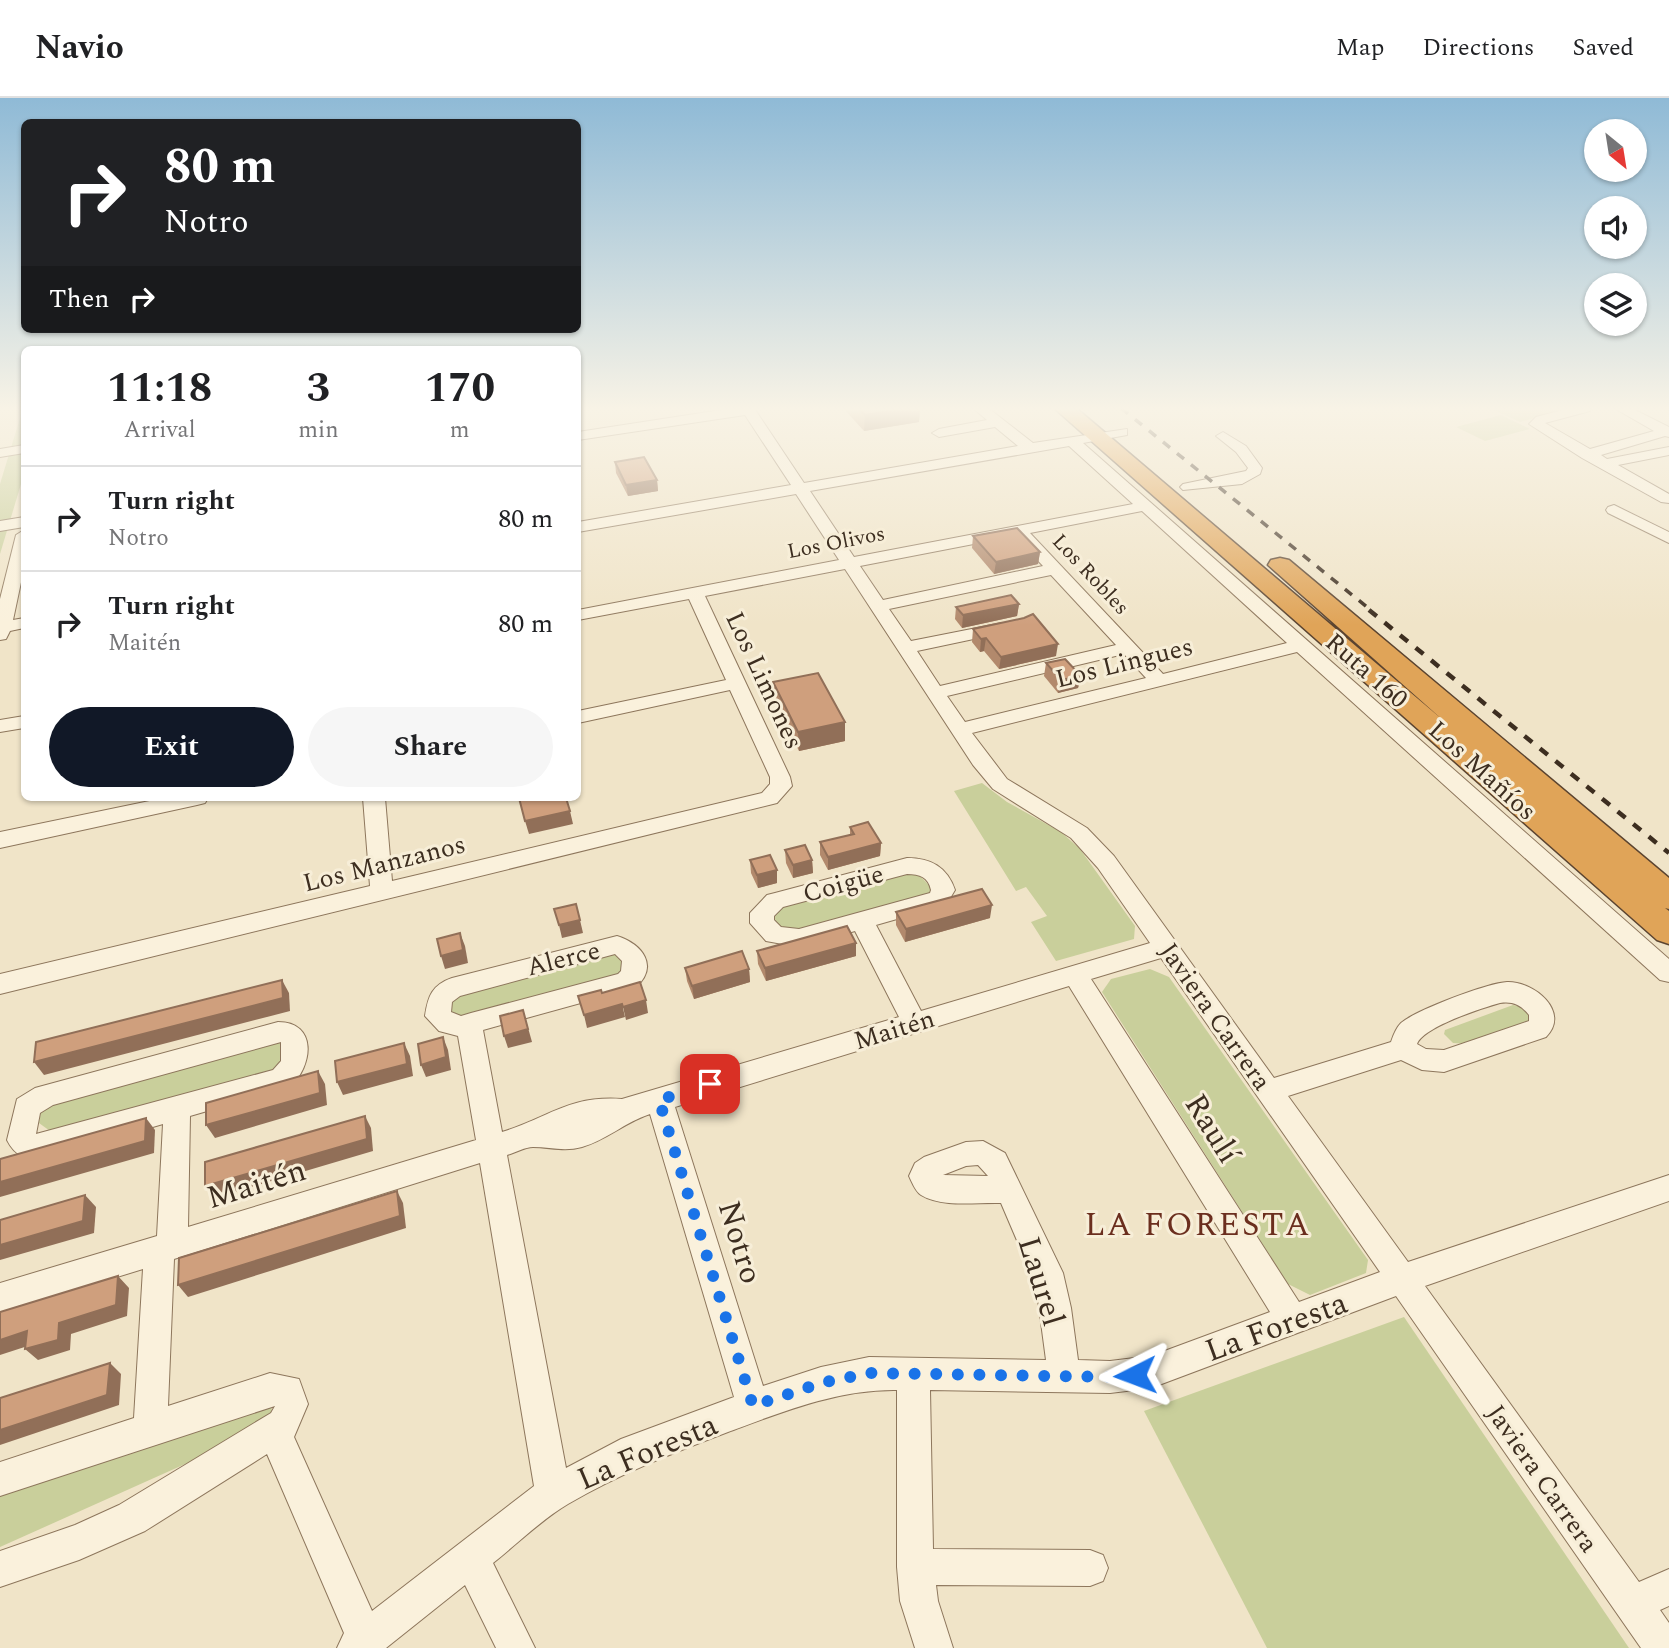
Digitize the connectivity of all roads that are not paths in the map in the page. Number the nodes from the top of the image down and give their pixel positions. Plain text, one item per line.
1 (794, 480) edge
2 (843, 480) edge
3 (1116, 480) edge
4 (1147, 480) edge
5 (1180, 480) edge
6 (1233, 480) edge
7 (1633, 480) edge
8 (1188, 487) junction
9 (799, 488) junction
10 (1667, 499) edge
11 (1145, 506) junction
12 (1630, 507) joint
13 (21, 522) edge
14 (0, 526) edge
15 (581, 526) edge
16 (1019, 530) junction
17 (1667, 537) edge
18 (21, 547) edge
19 (848, 563) junction
20 (1055, 569) junction
21 (695, 592) junction
22 (877, 606) junction
23 (581, 614) edge
24 (1022, 623) edge
25 (21, 624) edge
26 (1, 630) edge
27 (1302, 645) junction
28 (905, 648) junction
29 (1128, 648) junction
30 (1159, 681) junction
31 (737, 683) junction
32 (934, 693) junction
33 (581, 716) edge
34 (21, 722) edge
35 (0, 726) edge
36 (959, 730) junction
37 (779, 791) joint
38 (183, 801) edge
39 (374, 801) edge
40 (0, 841) edge
41 (382, 892) junction
42 (1669, 897) edge
43 (862, 921) junction
44 (1669, 932) edge
45 (1167, 947) junction
46 (1669, 973) edge
47 (1076, 975) junction
48 (0, 984) edge
49 (469, 1023) junction
50 (915, 1023) junction
51 (1404, 1049) dead end
52 (1269, 1091) junction
53 (659, 1100) junction
54 (177, 1109) junction
55 (491, 1148) junction
56 (1669, 1188) edge
57 (1009, 1190) dead end
58 (165, 1247) junction
59 (1402, 1279) junction
60 (0, 1298) edge
61 (1292, 1319) junction
62 (913, 1373) junction
63 (1063, 1376) junction
64 (753, 1406) junction
65 (150, 1428) junction
66 (274, 1431) junction
67 (0, 1479) edge
68 (553, 1493) junction
69 (470, 1558) junction
70 (915, 1567) junction
71 (1090, 1568) dead end
72 (0, 1569) edge
73 (1669, 1587) edge
74 (1632, 1604) junction
75 (361, 1644) edge
76 (516, 1648) edge
77 (934, 1648) edge
78 (1664, 1648) edge

1 - 9 street, Javiera Carrera
2 - 9 street
3 - 11 street, Los Mañíos
4 - 44 highway, Ruta 160
5 - 8 highway, Ruta 160
6 - 8 street
7 - 10 street
8 - 42 highway, Ruta 160
9 - 15 street
9 - 19 street, Javiera Carrera
10 - 12 street
11 - 16 street, Los Olivos
11 - 27 street, Los Mañíos
12 - 17 street
13 - 14 street
16 - 19 street, Los Olivos
16 - 20 street, Los Robles
18 - 26 street
19 - 21 street, Los Olivos
19 - 22 street, Javiera Carrera
20 - 22 street
20 - 29 street, Los Robles
21 - 23 street, Los Olivos
21 - 31 street, Los Limones
22 - 28 street, Javiera Carrera
24 - 28 street
25 - 26 street
27 - 30 street, Los Lingues
27 - 46 street, Los Mañíos
28 - 32 street, Javiera Carrera
29 - 30 street, Los Robles
29 - 32 street
30 - 36 street, Los Lingues
31 - 33 street
31 - 37 street, Los Limones
32 - 36 street, Javiera Carrera
34 - 35 street
36 - 45 street, Javiera Carrera
37 - 41 street, Los Manzanos
38 - 40 street
39 - 41 street
41 - 48 street, Los Manzanos
43 - 43 street, Coigüe
43 - 50 street, Coigüe
45 - 47 street, Maitén
45 - 52 street, Javiera Carrera
47 - 50 street, Maitén
47 - 61 street, Raulí
49 - 49 street, Alerce
49 - 55 street
50 - 53 street, Maitén
51 - 52 street
52 - 59 street, Javiera Carrera
53 - 55 street, Maitén
53 - 64 street, Notro
54 - 54 street
54 - 58 street
55 - 58 street, Maitén
55 - 68 street
56 - 59 street, La Foresta
57 - 63 street, Laurel
58 - 60 street, Maitén
58 - 65 street
59 - 61 street, La Foresta
59 - 74 street, Javiera Carrera
61 - 63 street, La Foresta
62 - 63 street, La Foresta
62 - 64 street, La Foresta
62 - 70 street
64 - 68 street, La Foresta
65 - 66 street
65 - 67 street
66 - 72 street
66 - 75 street
68 - 69 street, La Foresta
69 - 75 street, La Foresta
69 - 76 street
70 - 71 street
70 - 77 street
73 - 74 street
74 - 78 street, Javiera Carrera

